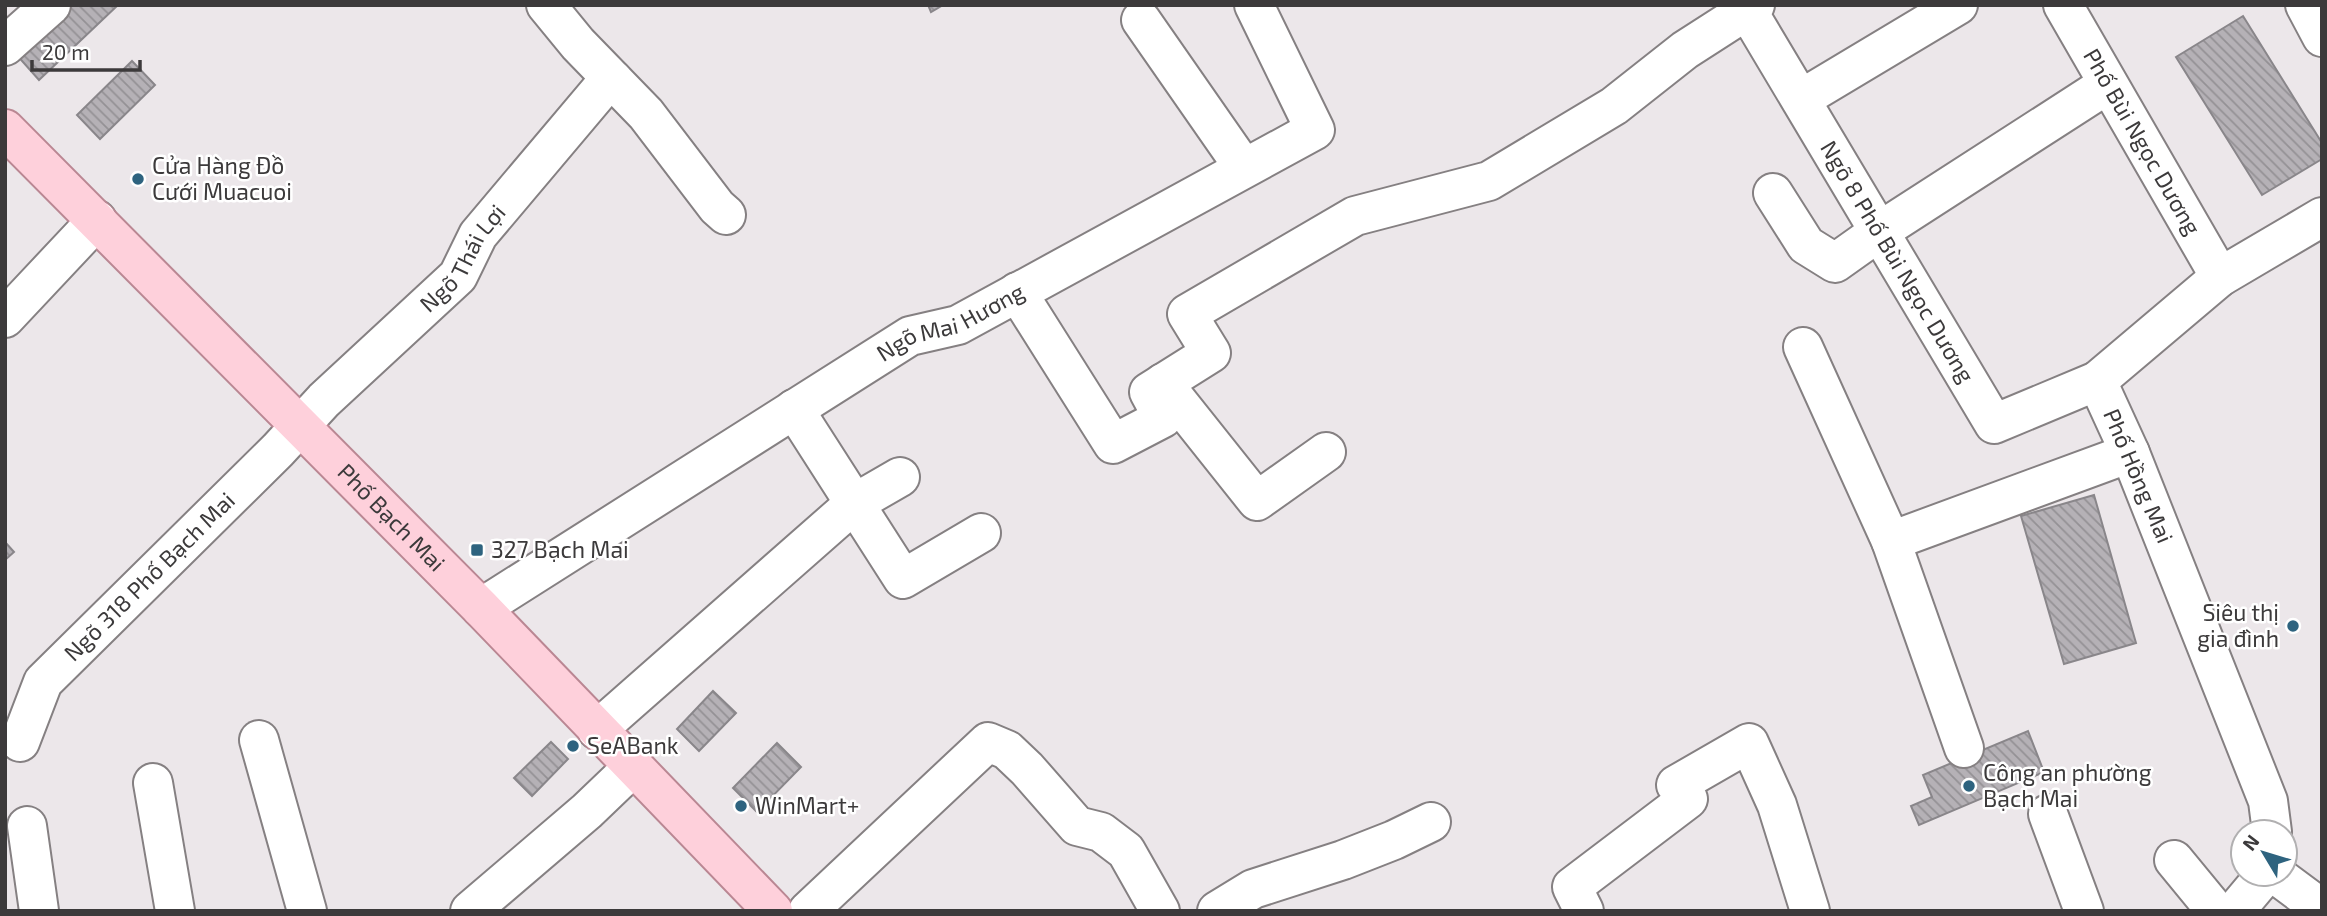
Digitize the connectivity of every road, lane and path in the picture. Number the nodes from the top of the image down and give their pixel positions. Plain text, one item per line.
1 (51, 5) edge
2 (546, 5) edge
3 (1254, 5) edge
4 (1958, 5) edge
5 (2063, 5) edge
6 (2305, 5) edge
7 (1748, 7) edge
8 (1141, 20) dead end
9 (2322, 37) edge
10 (5, 46) edge
11 (613, 80) junction
12 (2108, 84) junction
13 (1801, 99) junction
14 (5, 128) edge
15 (1244, 168) junction
16 (1773, 192) dead end
17 (726, 215) dead end
18 (2322, 217) edge
19 (97, 220) junction
20 (1880, 231) junction
21 (2220, 277) junction
22 (1017, 292) junction
23 (5, 318) edge
24 (1803, 347) dead end
25 (2098, 381) junction
26 (1163, 383) junction
27 (794, 409) junction
28 (302, 427) junction
29 (1326, 452) dead end
30 (2130, 453) junction
31 (900, 477) dead end
32 (855, 503) junction
33 (981, 533) dead end
34 (1891, 541) junction
35 (481, 608) junction
36 (597, 730) junction
37 (260, 740) dead end
38 (20, 742) dead end
39 (1964, 748) dead end
40 (634, 766) junction
41 (153, 783) dead end
42 (2048, 814) dead end
43 (2270, 818) edge
44 (1431, 822) dead end
45 (27, 826) dead end
46 (2174, 860) dead end
47 (2254, 888) edge
48 (2299, 888) edge
49 (2317, 898) edge
50 (38, 911) edge
51 (175, 911) edge
52 (307, 911) edge
53 (470, 911) edge
54 (773, 911) edge
55 (808, 911) edge
56 (1160, 911) edge
57 (1217, 911) edge
58 (1584, 911) edge
59 (1810, 911) edge
60 (2084, 911) edge
61 (2216, 911) edge
62 (2235, 911) edge

1 - 10 street
2 - 11 street
3 - 15 street, Ngõ Mai Hương
4 - 13 street
5 - 12 street, Phố Bùi Ngọc Dương
6 - 9 street
7 - 13 street, Ngõ 8 Phố Bùi Ngọc Dương
7 - 26 street
8 - 15 street
11 - 17 street
11 - 28 street, Ngõ Thái Lợi
12 - 20 street
12 - 21 street, Phố Bùi Ngọc Dương
13 - 20 street, Ngõ 8 Phố Bùi Ngọc Dương
14 - 19 main road, Phố Bạch Mai
15 - 22 street, Ngõ Mai Hương
16 - 20 street
18 - 21 street, Phố Hồng Mai
19 - 23 street
19 - 28 main road, Phố Bạch Mai
20 - 25 street, Ngõ 8 Phố Bùi Ngọc Dương
21 - 25 street, Phố Hồng Mai
22 - 26 street
22 - 27 street, Ngõ Mai Hương
24 - 34 street
25 - 30 street, Phố Hồng Mai
26 - 29 street
27 - 32 street
27 - 35 street, Ngõ Mai Hương
28 - 35 main road, Phố Bạch Mai
28 - 38 street, Ngõ 318 Phố Bạch Mai
30 - 34 street
30 - 43 street, Phố Hồng Mai
31 - 32 street
32 - 33 street
32 - 36 street
34 - 39 street
35 - 36 main road, Phố Bạch Mai
36 - 40 main road, Phố Bạch Mai
37 - 52 street
40 - 53 street
40 - 54 main road, Phố Bạch Mai
41 - 51 street
42 - 60 street
44 - 57 street
45 - 50 street
46 - 61 street
47 - 62 street
48 - 49 street
55 - 56 street
58 - 59 street

